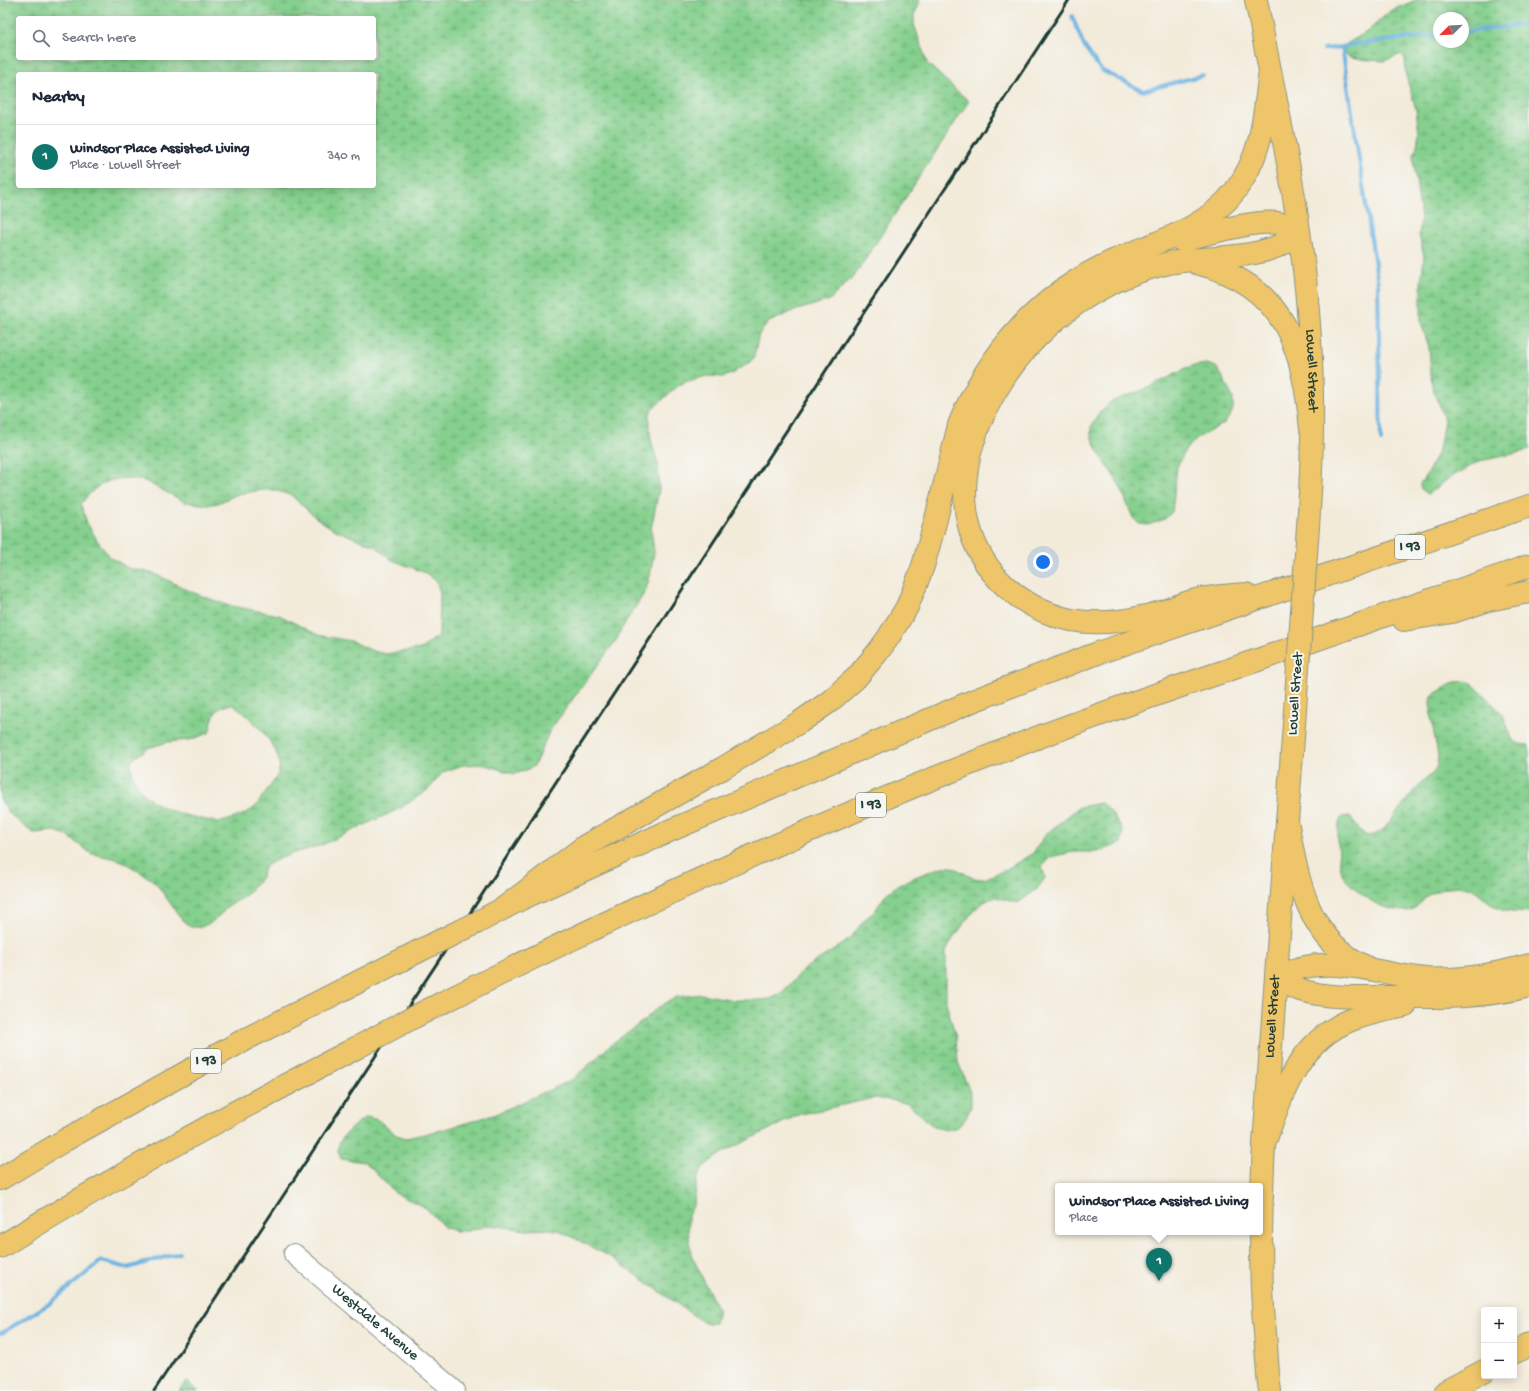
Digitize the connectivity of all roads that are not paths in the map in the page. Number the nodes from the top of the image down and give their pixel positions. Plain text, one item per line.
1 (1256, 0) edge
2 (1270, 71) junction
3 (1299, 232) junction
4 (1143, 249) junction
5 (1182, 261) junction
6 (1311, 429) junction
7 (1529, 506) edge
8 (1529, 566) edge
9 (1291, 588) junction
10 (1529, 592) edge
11 (1342, 631) junction
12 (1288, 826) junction
13 (505, 907) junction
14 (1529, 965) edge
15 (1372, 970) junction
16 (1276, 979) junction
17 (1529, 986) edge
18 (1443, 998) junction
19 (1264, 1144) junction
20 (0, 1179) edge
21 (1262, 1183) edge
22 (1261, 1235) edge
23 (0, 1247) edge
24 (294, 1254) dead end
25 (1529, 1344) edge
26 (1517, 1351) edge
27 (1481, 1373) edge
28 (455, 1391) edge
29 (1270, 1391) edge
30 (1446, 1391) edge

1 - 2 main road, Lowell Street
2 - 3 main road, Lowell Street
2 - 4 main road
3 - 4 main road
3 - 5 main road
3 - 6 main road, Lowell Street
4 - 13 main road
5 - 6 main road
5 - 9 main road
6 - 12 main road, Lowell Street, bridge
7 - 9 main road, I 93
8 - 11 main road, I 93
9 - 13 main road, I 93
10 - 11 main road
11 - 23 main road, I 93, bridge
12 - 15 main road
12 - 16 main road, Lowell Street
13 - 20 main road, I 93, bridge
14 - 15 main road
15 - 16 main road
16 - 18 main road
16 - 19 main road, Lowell Street
17 - 18 main road
18 - 19 main road
19 - 21 main road, Lowell Street
22 - 29 main road, Lowell Street
24 - 28 street, Westdale Avenue
25 - 26 main road
27 - 30 main road

